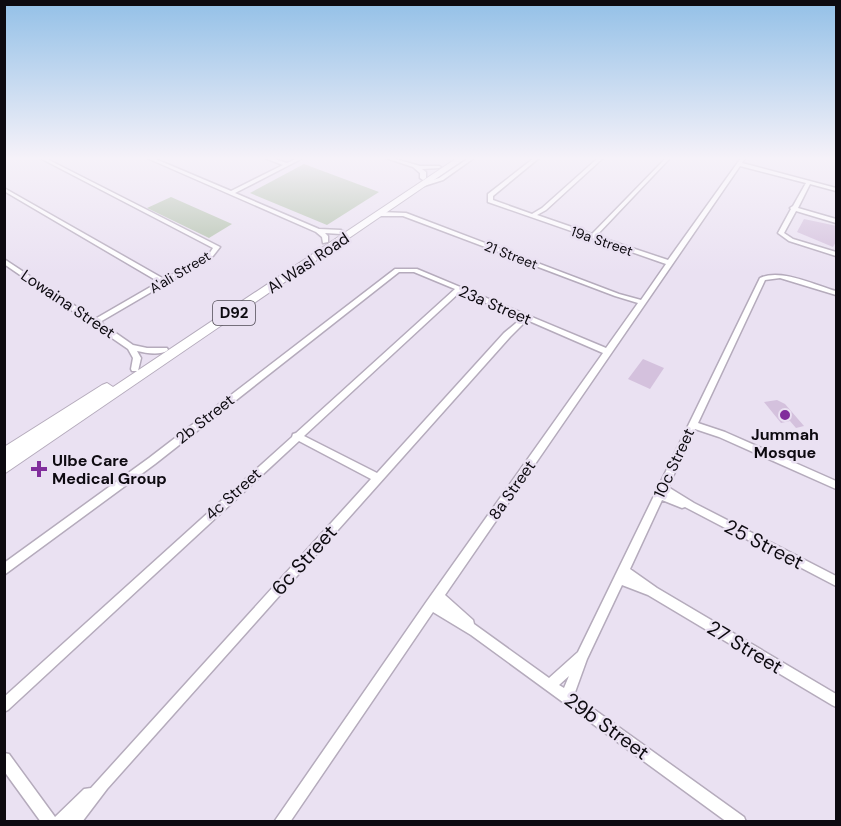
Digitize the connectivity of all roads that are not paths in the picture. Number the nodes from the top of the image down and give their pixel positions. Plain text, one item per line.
1 (17, 197) edge
2 (118, 197) edge
3 (240, 197) edge
4 (397, 197) edge
5 (404, 197) edge
6 (491, 197) edge
7 (558, 197) edge
8 (632, 197) edge
9 (716, 197) edge
10 (799, 197) edge
11 (396, 203) junction
12 (793, 209) junction
13 (380, 214) junction
14 (404, 214) junction
15 (535, 217) junction
16 (837, 221) edge
17 (347, 226) junction
18 (318, 231) junction
19 (595, 238) junction
20 (326, 242) junction
21 (837, 254) edge
22 (4, 261) edge
23 (669, 265) junction
24 (404, 268) joint
25 (164, 282) junction
26 (457, 288) junction
27 (837, 293) edge
28 (618, 296) joint
29 (640, 305) junction
30 (524, 317) junction
31 (95, 322) junction
32 (189, 338) junction
33 (131, 347) junction
34 (164, 350) junction
35 (607, 353) junction
36 (140, 375) junction
37 (694, 422) junction
38 (299, 433) junction
39 (4, 455) edge
40 (4, 468) edge
41 (375, 482) junction
42 (837, 485) edge
43 (661, 492) junction
44 (4, 570) edge
45 (621, 574) junction
46 (837, 581) edge
47 (435, 601) junction
48 (582, 657) junction
49 (24, 685) junction
50 (550, 685) junction
51 (567, 697) junction
52 (4, 699) edge
53 (837, 701) edge
54 (4, 706) edge
55 (4, 759) edge
56 (102, 784) junction
57 (50, 822) edge
58 (60, 822) edge
59 (73, 822) edge
60 (281, 822) edge
61 (739, 822) edge

1 - 25 street
2 - 25 street, A'ali Street
3 - 18 street
4 - 17 main road, Al Wasl Road / D92
5 - 11 main road, Al Wasl Road / D92
6 - 15 street, 19a Street
7 - 15 street
8 - 19 street
9 - 23 street, 8a Street
10 - 12 street
11 - 13 main road, Al Wasl Road / D92
11 - 14 street
12 - 16 street
12 - 21 street
13 - 14 street, 21 Street
13 - 32 main road, Al Wasl Road / D92
14 - 28 street, 21 Street
15 - 19 street, 19a Street
17 - 18 street
17 - 20 main road, Al Wasl Road / D92
18 - 20 street
19 - 23 street, 19a Street
20 - 32 main road, Al Wasl Road / D92
22 - 31 street, Lowaina Street
23 - 29 street, 8a Street
24 - 26 street, 23a Street
24 - 44 street, 2b Street
25 - 31 street, A'ali Street
26 - 30 street, 23a Street
26 - 38 street, 4c Street
27 - 37 street, 10c Street
28 - 29 street, 21 Street
29 - 35 street, 8a Street
30 - 35 street, 23a Street
30 - 41 street, 6c Street
31 - 33 street, Lowaina Street
32 - 34 main road, Al Wasl Road / D92
32 - 36 main road, Al Wasl Road / D92
33 - 34 street, Lowaina Street
33 - 36 street, Lowaina Street
34 - 36 main road, Al Wasl Road / D92
35 - 47 street, 8a Street
36 - 39 main road, Al Wasl Road / D92
36 - 40 main road, Al Wasl Road / D92
37 - 42 street
37 - 43 street, 10c Street
38 - 41 street
38 - 49 street, 4c Street
41 - 56 street, 6c Street
43 - 45 street, 10c Street
43 - 46 street, 25 Street
45 - 48 street, 10c Street
45 - 53 street, 27 Street
47 - 50 street, 29b Street
47 - 60 street, 8a Street
48 - 50 street, 10c Street
48 - 51 street, 10c Street
49 - 52 street, 4c Street
49 - 54 street, 4c Street
50 - 51 street, 29b Street
51 - 61 street, 29b Street
55 - 57 street
56 - 58 street, 6c Street
56 - 59 street, 6c Street

